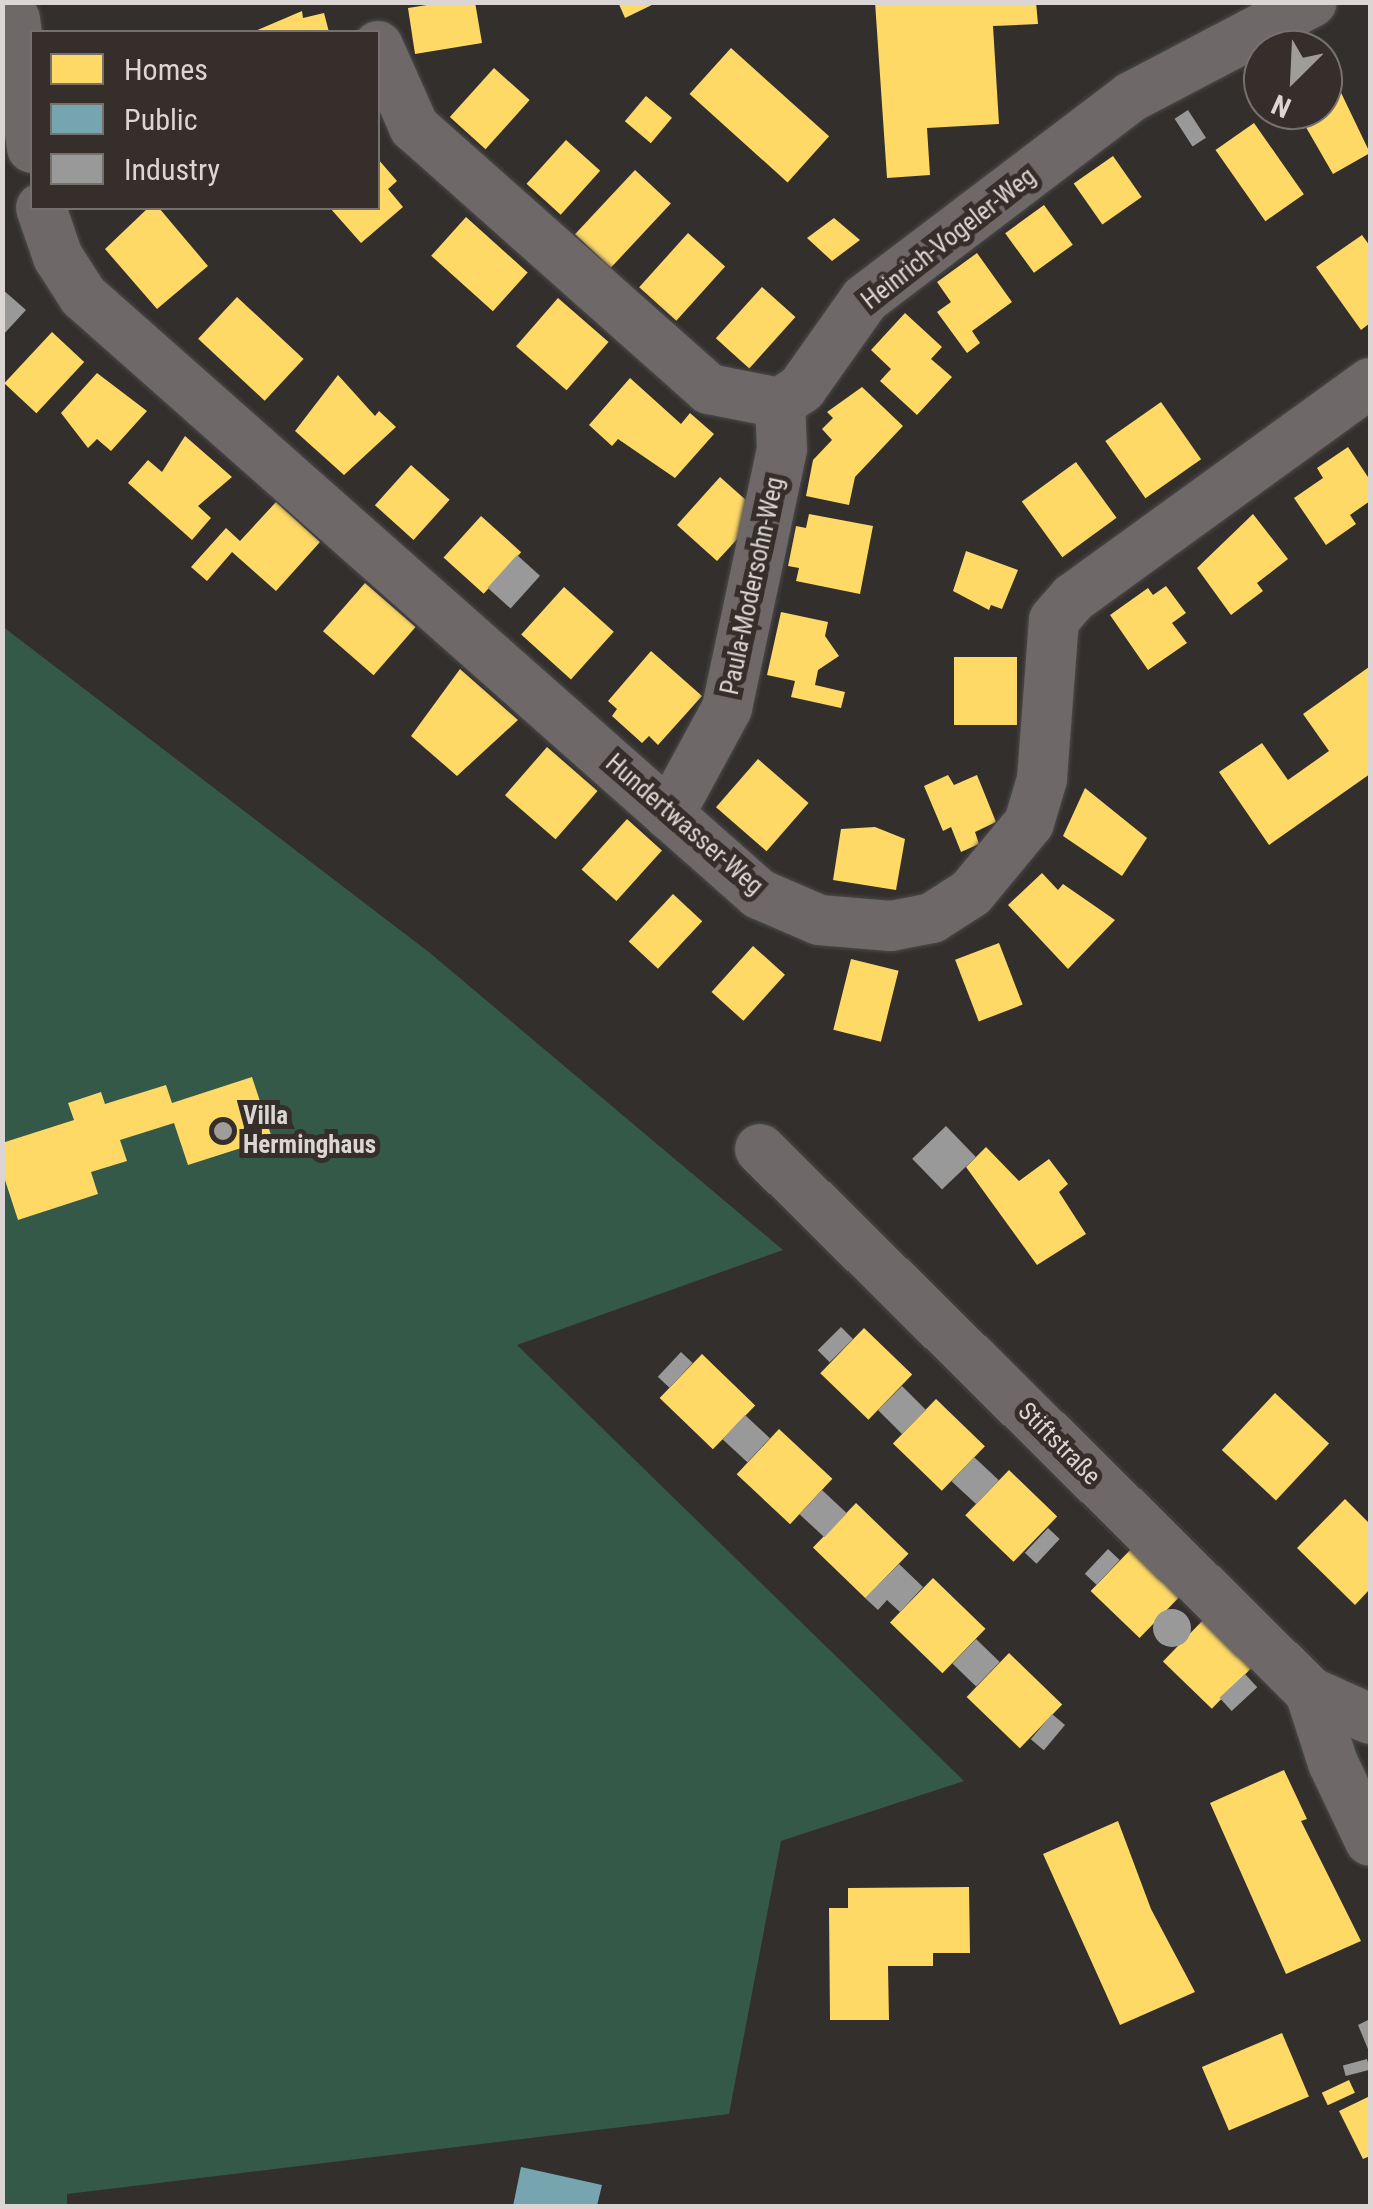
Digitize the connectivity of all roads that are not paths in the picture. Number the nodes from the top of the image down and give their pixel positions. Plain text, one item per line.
1 (368, 2) edge
2 (1312, 2) edge
3 (15, 19) dead end
4 (374, 30) edge
5 (380, 50) edge
6 (30, 133) edge
7 (41, 210) edge
8 (1370, 383) edge
9 (780, 402) junction
10 (669, 815) junction
11 (760, 1149) dead end
12 (1310, 1692) junction
13 (1370, 1719) edge
14 (1370, 1842) edge

1 - 4 street
2 - 9 street, Heinrich-Vogeler-Weg
3 - 6 street
5 - 9 street
7 - 10 street, Hundertwasser-Weg
8 - 10 street, Hundertwasser-Weg
9 - 10 street, Paula-Modersohn-Weg
11 - 12 street, Stiftstraße
12 - 13 street, Stiftstraße
12 - 14 street

